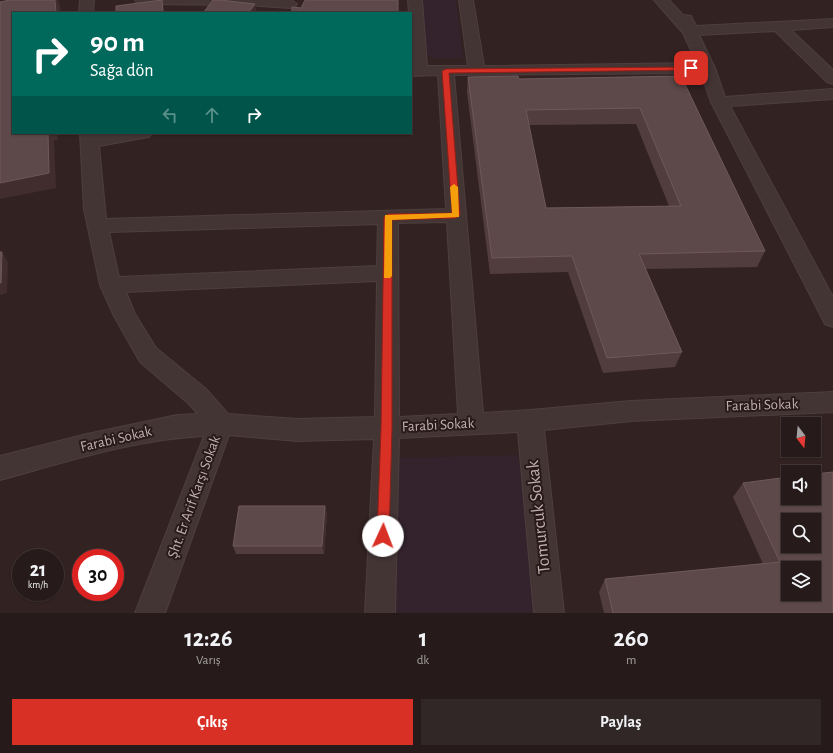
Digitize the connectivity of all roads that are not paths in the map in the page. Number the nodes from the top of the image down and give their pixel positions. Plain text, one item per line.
1 (87, 0) edge
2 (142, 0) edge
3 (415, 0) edge
4 (466, 0) edge
5 (662, 0) edge
6 (680, 0) edge
7 (245, 1) edge
8 (289, 6) edge
9 (86, 12) edge
10 (833, 23) edge
11 (779, 26) junction
12 (690, 31) junction
13 (707, 68) junction
14 (415, 71) edge
15 (446, 71) junction
16 (477, 71) junction
17 (833, 79) edge
18 (833, 94) edge
19 (719, 102) junction
20 (132, 134) edge
21 (89, 138) edge
22 (456, 215) junction
23 (388, 217) junction
24 (97, 226) junction
25 (387, 273) junction
26 (112, 285) junction
27 (827, 294) edge
28 (833, 318) edge
29 (833, 402) edge
30 (530, 421) junction
31 (471, 423) junction
32 (221, 424) junction
33 (386, 428) junction
34 (0, 468) edge
35 (150, 613) edge
36 (380, 613) edge
37 (549, 613) edge

1 - 9 street
2 - 7 street
3 - 14 street
4 - 16 street
5 - 12 street
6 - 12 street
7 - 8 street
10 - 11 street
11 - 12 street
11 - 17 street
12 - 13 street
13 - 16 street
13 - 19 street
14 - 15 street
15 - 16 street
15 - 22 street
18 - 19 street
19 - 27 street
20 - 21 street
21 - 24 street, Şht. Er Arif Karşı Sokak
22 - 23 street
22 - 31 street
23 - 24 street
23 - 25 street
24 - 26 street, Şht. Er Arif Karşı Sokak
25 - 26 street
25 - 33 street
26 - 32 street, Şht. Er Arif Karşı Sokak
27 - 28 street
29 - 30 street, Farabi Sokak
30 - 31 street, Farabi Sokak
30 - 37 street, Tomurcuk Sokak
31 - 33 street, Farabi Sokak
32 - 33 street, Farabi Sokak
32 - 34 street, Farabi Sokak
32 - 35 street, Şht. Er Arif Karşı Sokak
33 - 36 street

